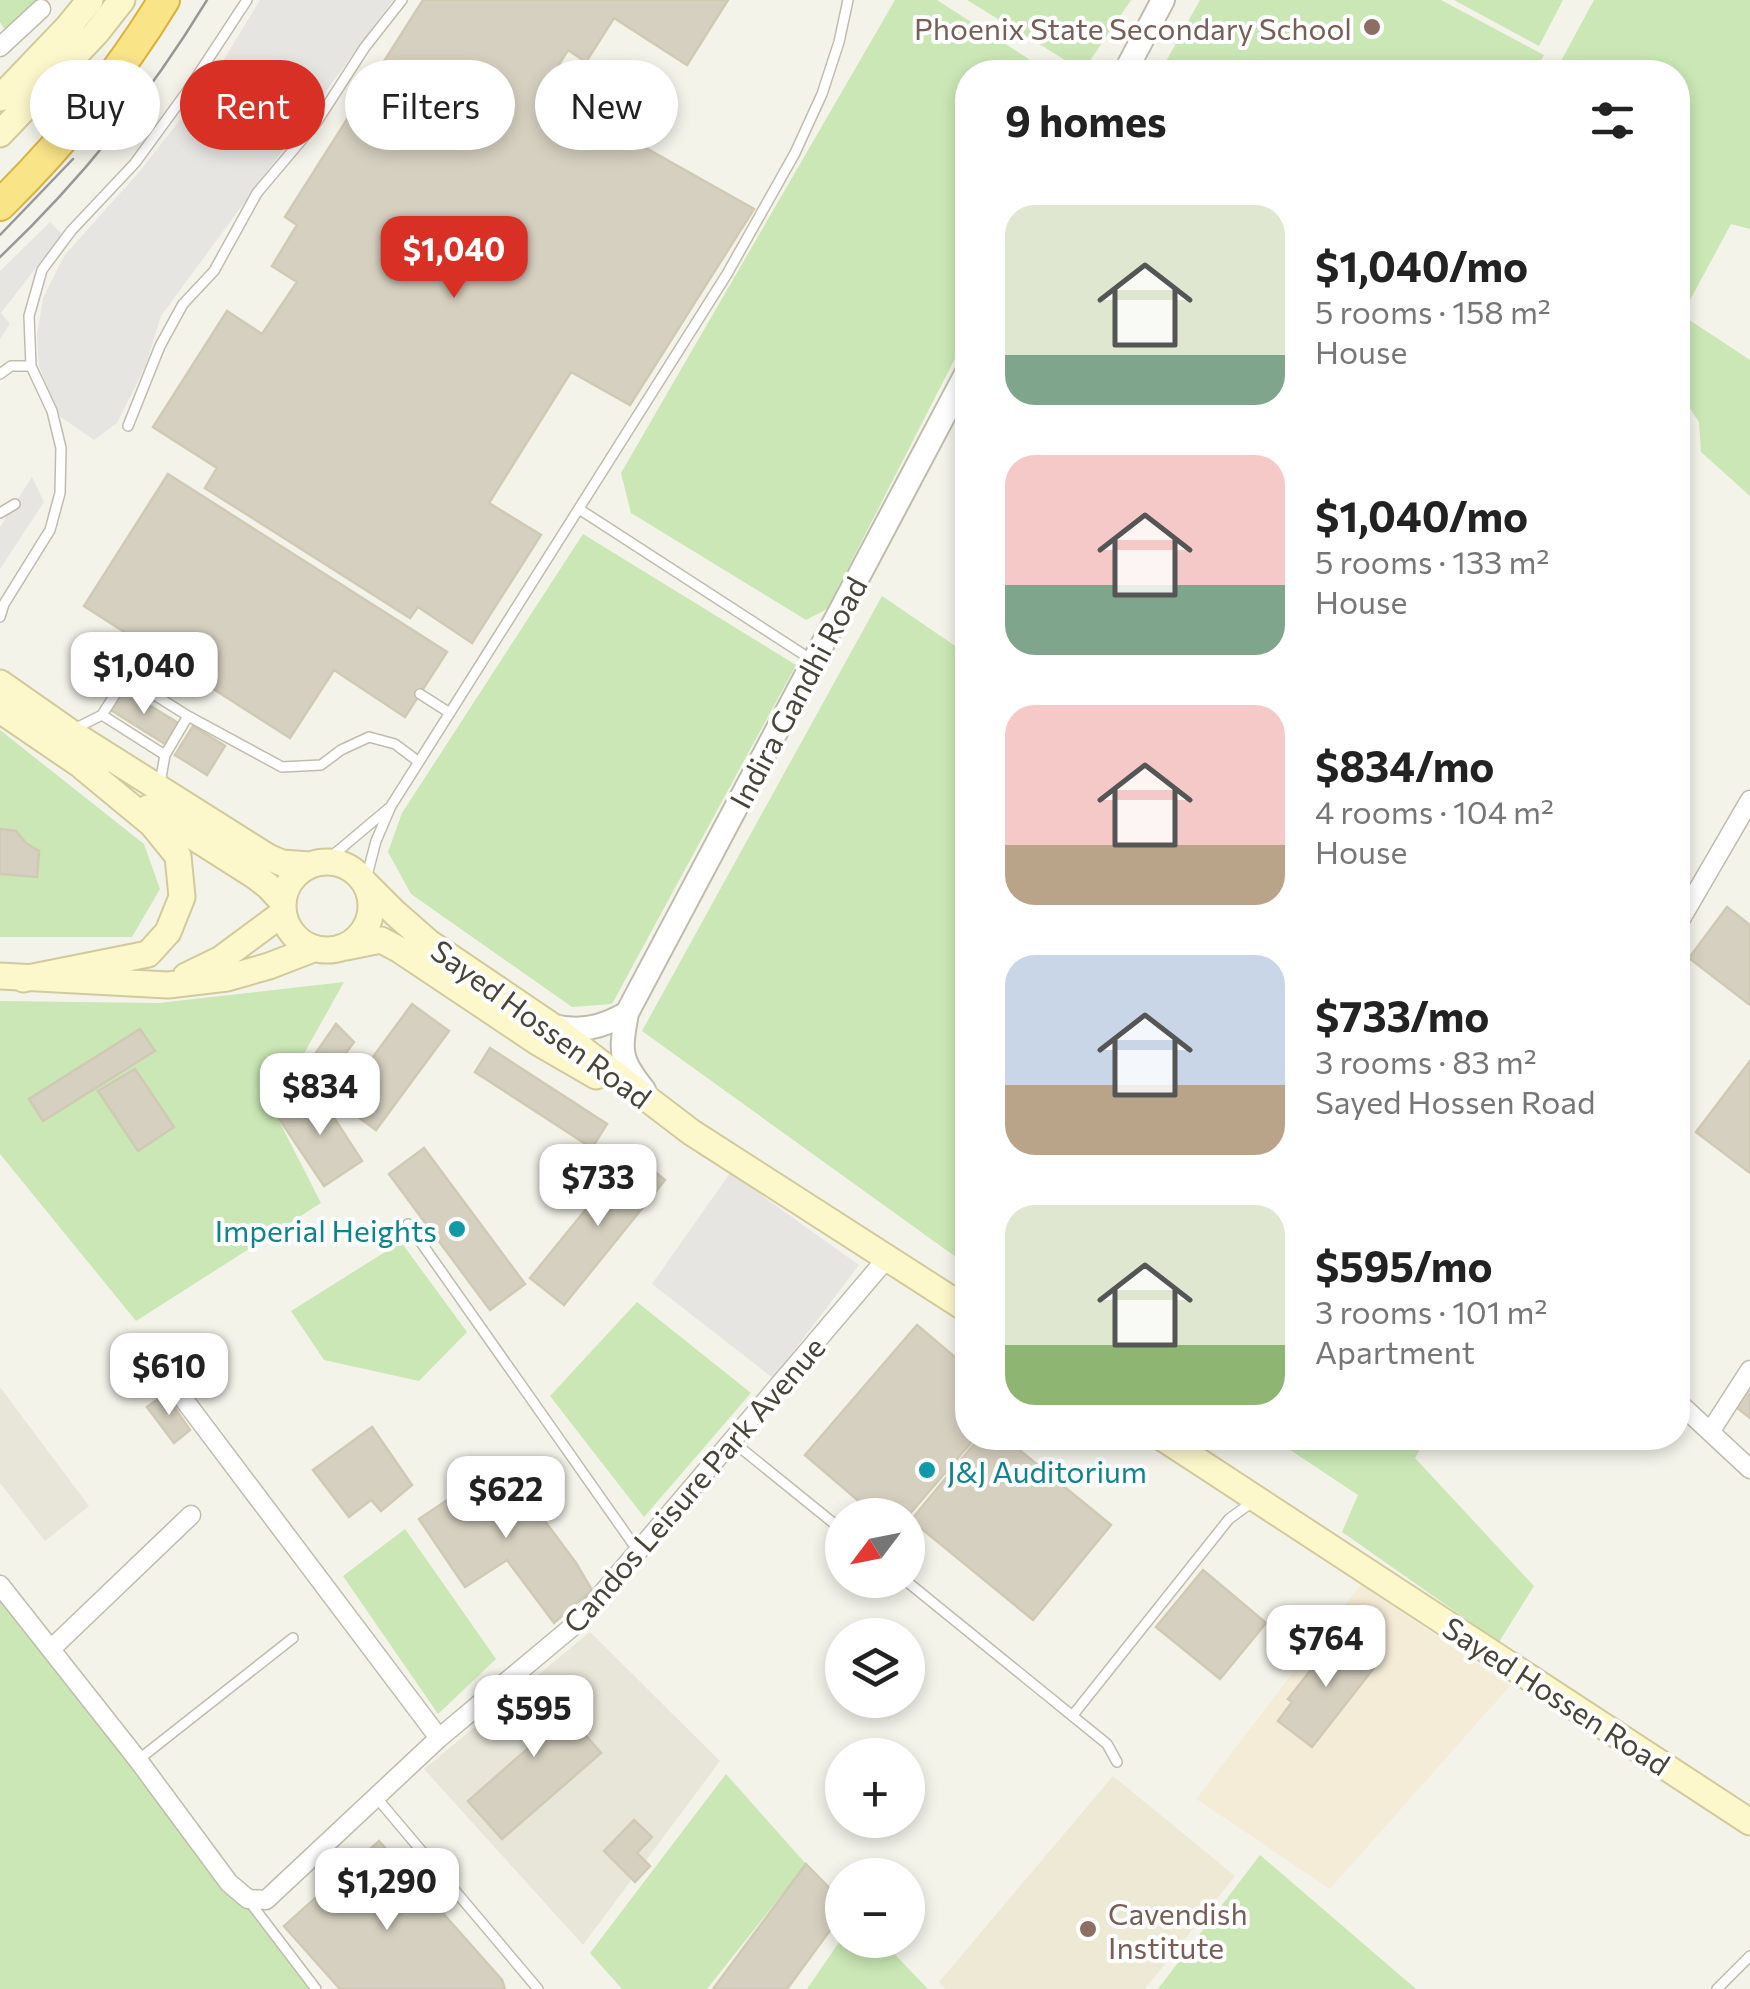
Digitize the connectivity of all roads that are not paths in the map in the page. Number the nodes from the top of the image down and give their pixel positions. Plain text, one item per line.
1 (90, 0) edge
2 (122, 0) edge
3 (164, 0) edge
4 (248, 0) edge
5 (402, 0) edge
6 (848, 0) edge
7 (1163, 0) edge
8 (41, 9) dead end
9 (0, 47) edge
10 (1130, 60) edge
11 (0, 98) edge
12 (0, 134) edge
13 (0, 205) edge
14 (30, 366) junction
15 (0, 374) edge
16 (955, 395) edge
17 (128, 426) dead end
18 (14, 504) dead end
19 (579, 509) junction
20 (0, 513) edge
21 (2, 606) edge
22 (0, 617) edge
23 (814, 662) junction
24 (0, 682) edge
25 (420, 694) dead end
26 (0, 710) edge
27 (450, 713) junction
28 (102, 715) junction
29 (188, 716) junction
30 (70, 732) junction
31 (165, 755) junction
32 (419, 762) junction
33 (82, 767) junction
34 (159, 789) junction
35 (1750, 800) edge
36 (391, 806) junction
37 (318, 863) junction
38 (365, 883) junction
39 (1690, 903) edge
40 (283, 907) junction
41 (346, 947) junction
42 (313, 948) junction
43 (11, 977) edge
44 (168, 985) junction
45 (626, 1013) junction
46 (552, 1026) junction
47 (656, 1105) junction
48 (691, 1132) junction
49 (408, 1224) dead end
50 (887, 1258) junction
51 (955, 1302) edge
52 (1750, 1370) edge
53 (182, 1397) dead end
54 (1690, 1413) edge
55 (1710, 1432) junction
56 (732, 1441) junction
57 (1181, 1450) edge
58 (1750, 1469) edge
59 (1256, 1499) junction
60 (191, 1515) dead end
61 (825, 1516) edge
62 (638, 1551) junction
63 (0, 1584) edge
64 (925, 1596) edge
65 (293, 1638) dead end
66 (51, 1650) junction
67 (1073, 1715) junction
68 (440, 1738) junction
69 (138, 1760) junction
70 (1117, 1762) dead end
71 (376, 1797) junction
72 (1750, 1822) edge
73 (257, 1900) junction
74 (1750, 1956) edge
75 (316, 1989) edge
76 (538, 1989) edge
77 (1717, 1989) edge

1 - 11 main road
2 - 12 main road
3 - 13 highway
4 - 14 lane
5 - 17 lane
6 - 19 lane
7 - 10 street
8 - 9 street
14 - 15 lane
14 - 21 lane
16 - 23 street, Indira Gandhi Road
18 - 20 lane
19 - 23 lane
19 - 27 lane
21 - 22 lane
23 - 45 street, Indira Gandhi Road
24 - 30 main road
25 - 27 lane
26 - 33 main road
27 - 32 lane
28 - 29 lane
28 - 30 lane
28 - 31 lane
29 - 31 lane
29 - 32 lane
30 - 34 main road
31 - 34 lane
32 - 36 lane
33 - 40 main road
33 - 43 main road
34 - 37 main road
35 - 39 street
36 - 37 lane
36 - 38 lane
37 - 38 main road
37 - 40 main road
38 - 41 main road
38 - 46 main road, Sayed Hossen Road
40 - 42 main road
40 - 44 main road
41 - 42 main road
41 - 48 main road, Sayed Hossen Road
42 - 44 main road
43 - 44 main road
45 - 46 street
45 - 47 street, Indira Gandhi Road
46 - 47 main road, Sayed Hossen Road
47 - 48 main road, Sayed Hossen Road
48 - 50 main road
49 - 62 lane
50 - 51 main road
50 - 56 street, Candos Leisure Park Avenue
52 - 55 street
53 - 68 street
54 - 55 street
55 - 58 street
56 - 61 lane
56 - 62 street, Candos Leisure Park Avenue
57 - 59 main road, Sayed Hossen Road
59 - 67 lane
59 - 72 main road, Sayed Hossen Road
60 - 66 street
62 - 68 street, Candos Leisure Park Avenue
63 - 66 street
64 - 67 lane
65 - 69 lane
66 - 69 street
67 - 70 lane
68 - 71 street, Candos Leisure Park Avenue
69 - 73 street
71 - 73 street, Candos Leisure Park Avenue
71 - 76 lane
73 - 75 lane
74 - 77 lane

